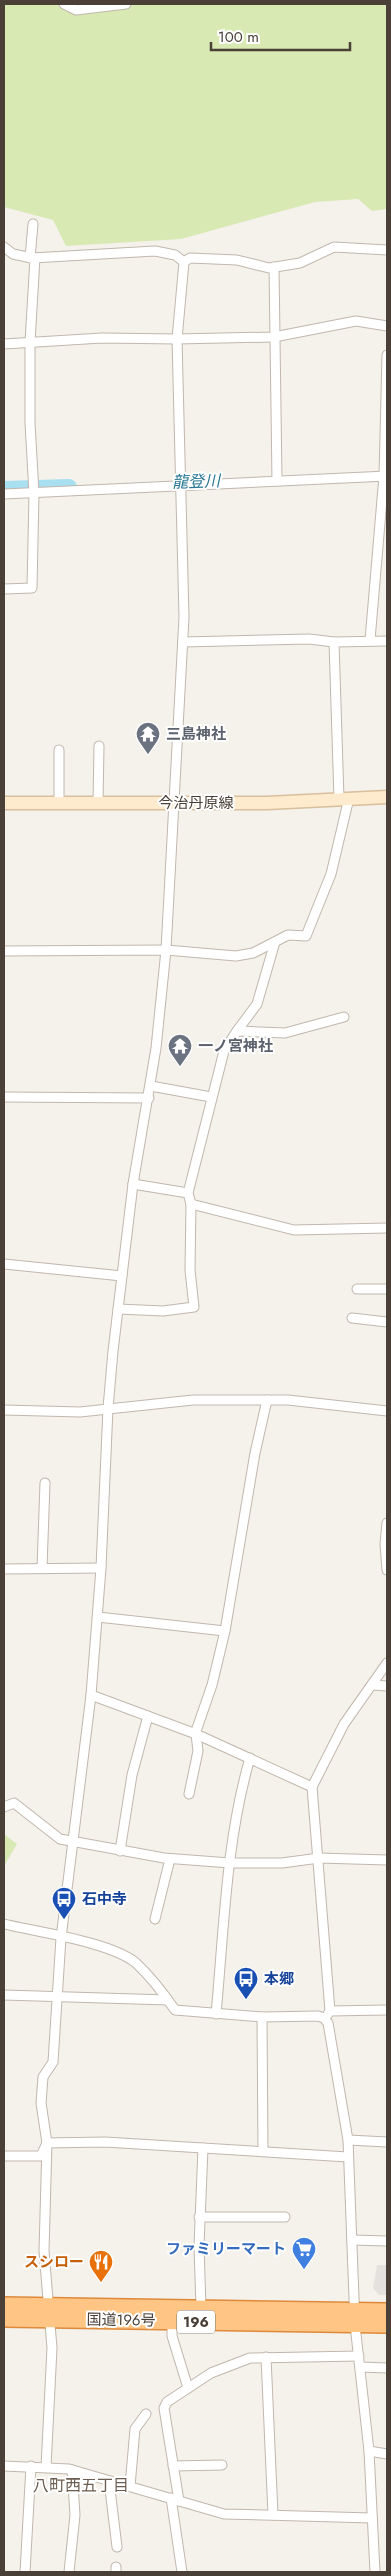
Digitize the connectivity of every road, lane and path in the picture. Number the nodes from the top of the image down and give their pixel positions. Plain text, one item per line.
1 (64, 4) edge
2 (126, 4) edge
3 (33, 224) dead end
4 (4, 247) edge
5 (387, 250) edge
6 (33, 258) junction
7 (184, 262) junction
8 (274, 267) junction
9 (387, 326) edge
10 (274, 337) junction
11 (177, 340) junction
12 (30, 342) junction
13 (4, 344) edge
14 (387, 354) edge
15 (386, 476) edge
16 (277, 480) junction
17 (181, 485) junction
18 (34, 493) junction
19 (4, 494) edge
20 (4, 589) edge
21 (370, 640) junction
22 (387, 641) edge
23 (183, 642) junction
24 (334, 642) junction
25 (99, 746) dead end
26 (59, 750) dead end
27 (387, 797) edge
28 (344, 798) junction
29 (59, 803) junction
30 (98, 803) junction
31 (174, 803) junction
32 (4, 804) edge
33 (276, 940) junction
34 (166, 950) junction
35 (4, 951) edge
36 (344, 1018) dead end
37 (237, 1031) junction
38 (151, 1086) junction
39 (4, 1097) edge
40 (211, 1097) junction
41 (149, 1098) junction
42 (133, 1184) junction
43 (188, 1193) junction
44 (192, 1204) junction
45 (387, 1228) edge
46 (4, 1264) edge
47 (122, 1276) junction
48 (357, 1289) dead end
49 (387, 1290) edge
50 (118, 1310) junction
51 (352, 1318) dead end
52 (387, 1322) edge
53 (267, 1400) junction
54 (108, 1408) junction
55 (4, 1410) edge
56 (387, 1411) edge
57 (45, 1483) dead end
58 (387, 1522) edge
59 (386, 1533) edge
60 (42, 1568) junction
61 (101, 1568) junction
62 (4, 1569) edge
63 (387, 1570) edge
64 (98, 1617) junction
65 (225, 1631) junction
66 (387, 1663) edge
67 (372, 1685) junction
68 (387, 1686) edge
69 (92, 1695) junction
70 (148, 1716) junction
71 (195, 1734) junction
72 (250, 1758) junction
73 (312, 1787) junction
74 (189, 1794) dead end
75 (4, 1807) edge
76 (74, 1843) junction
77 (120, 1851) junction
78 (319, 1858) junction
79 (170, 1859) junction
80 (387, 1860) edge
81 (230, 1863) junction
82 (155, 1919) dead end
83 (4, 1924) edge
84 (61, 1938) junction
85 (4, 1995) edge
86 (56, 1997) junction
87 (168, 2000) junction
88 (387, 2010) edge
89 (216, 2014) junction
90 (327, 2014) junction
91 (262, 2017) junction
92 (348, 2140) junction
93 (387, 2142) edge
94 (47, 2143) junction
95 (203, 2148) junction
96 (263, 2151) junction
97 (4, 2156) edge
98 (348, 2157) junction
99 (199, 2217) junction
100 (285, 2217) dead end
101 (352, 2240) junction
102 (387, 2241) edge
103 (4, 2305) edge
104 (202, 2308) junction
105 (387, 2310) edge
106 (50, 2312) junction
107 (355, 2317) junction
108 (4, 2319) edge
109 (172, 2321) junction
110 (387, 2325) edge
111 (359, 2356) junction
112 (266, 2357) junction
113 (360, 2367) junction
114 (387, 2368) edge
115 (188, 2388) junction
116 (146, 2414) dead end
117 (369, 2451) junction
118 (387, 2454) edge
119 (222, 2465) dead end
120 (4, 2466) edge
121 (31, 2466) junction
122 (173, 2466) junction
123 (46, 2468) junction
124 (72, 2470) junction
125 (108, 2480) junction
126 (130, 2486) junction
127 (175, 2499) junction
128 (273, 2515) junction
129 (372, 2518) junction
130 (118, 2547) dead end
131 (26, 2572) edge
132 (70, 2572) edge
133 (182, 2572) edge
134 (375, 2572) edge

1 - 2 street
3 - 6 street
4 - 6 street
5 - 8 street
6 - 7 street
6 - 12 street
7 - 8 street
7 - 11 street
8 - 10 street
9 - 10 street
10 - 11 street
10 - 16 street
11 - 12 street
11 - 17 street
12 - 13 street
12 - 18 street
14 - 15 street
15 - 16 street
15 - 21 street
16 - 17 street
17 - 18 street
17 - 23 street
18 - 19 street
18 - 20 street
21 - 22 street
21 - 24 street
23 - 24 street
23 - 31 street
24 - 28 street
25 - 30 street
26 - 29 street
27 - 28 main road, 今治丹原線
28 - 31 main road, 今治丹原線
28 - 33 street
29 - 30 main road, 今治丹原線
29 - 32 main road, 今治丹原線
30 - 31 main road, 今治丹原線
31 - 34 street
33 - 34 street
33 - 37 street
34 - 35 street
34 - 38 street
36 - 37 street
37 - 40 street
38 - 40 street
38 - 41 street
39 - 41 street
40 - 43 street
41 - 42 street
42 - 43 street
42 - 47 street
43 - 44 street
44 - 45 street
44 - 50 street
46 - 47 street
47 - 50 street
48 - 49 street
50 - 54 street
51 - 52 street
53 - 54 street
53 - 56 street
53 - 65 street
54 - 55 street
54 - 61 street
57 - 60 street
58 - 59 street
59 - 63 street
60 - 61 street
60 - 62 street
61 - 64 street
64 - 65 street
64 - 69 street
65 - 71 street
66 - 67 street
67 - 68 street
67 - 73 street
69 - 70 street
69 - 76 street
70 - 71 street
70 - 77 street
71 - 72 street
71 - 74 street
72 - 73 street
72 - 81 street
73 - 78 street
75 - 76 street
76 - 77 street
76 - 84 street
77 - 79 street
78 - 80 street
78 - 81 street
78 - 90 street
79 - 81 street
79 - 82 street
81 - 89 street
83 - 84 street
84 - 86 street
84 - 87 street
85 - 86 street
86 - 87 street
86 - 94 street
87 - 89 street
88 - 90 street
89 - 91 street
90 - 91 street
90 - 92 street
91 - 96 street
92 - 93 street
92 - 98 street
94 - 95 street
94 - 97 street
94 - 106 street
95 - 96 street
95 - 99 street
96 - 98 street
98 - 101 street
99 - 100 street
99 - 104 street
101 - 102 street
101 - 107 street
103 - 106 highway, 国道196号 / 196
104 - 106 highway, 国道196号 / 196
104 - 107 highway, 国道196号 / 196
105 - 107 highway, 国道196号 / 196
106 - 108 highway, 国道196号 / 196
106 - 109 highway, 国道196号 / 196
106 - 123 street
107 - 109 highway, 国道196号 / 196
107 - 110 highway, 国道196号 / 196
107 - 111 street
109 - 115 street
111 - 112 street
111 - 113 street
112 - 115 street
112 - 128 street
113 - 114 street
113 - 117 street
115 - 122 street
116 - 126 street
117 - 118 street
117 - 129 street
119 - 122 street
120 - 121 street
121 - 123 street
121 - 131 street
122 - 127 street
123 - 124 street
124 - 125 street
124 - 132 street
125 - 126 street
125 - 130 street
126 - 127 street
127 - 128 street
127 - 133 street
128 - 129 street
129 - 134 street

